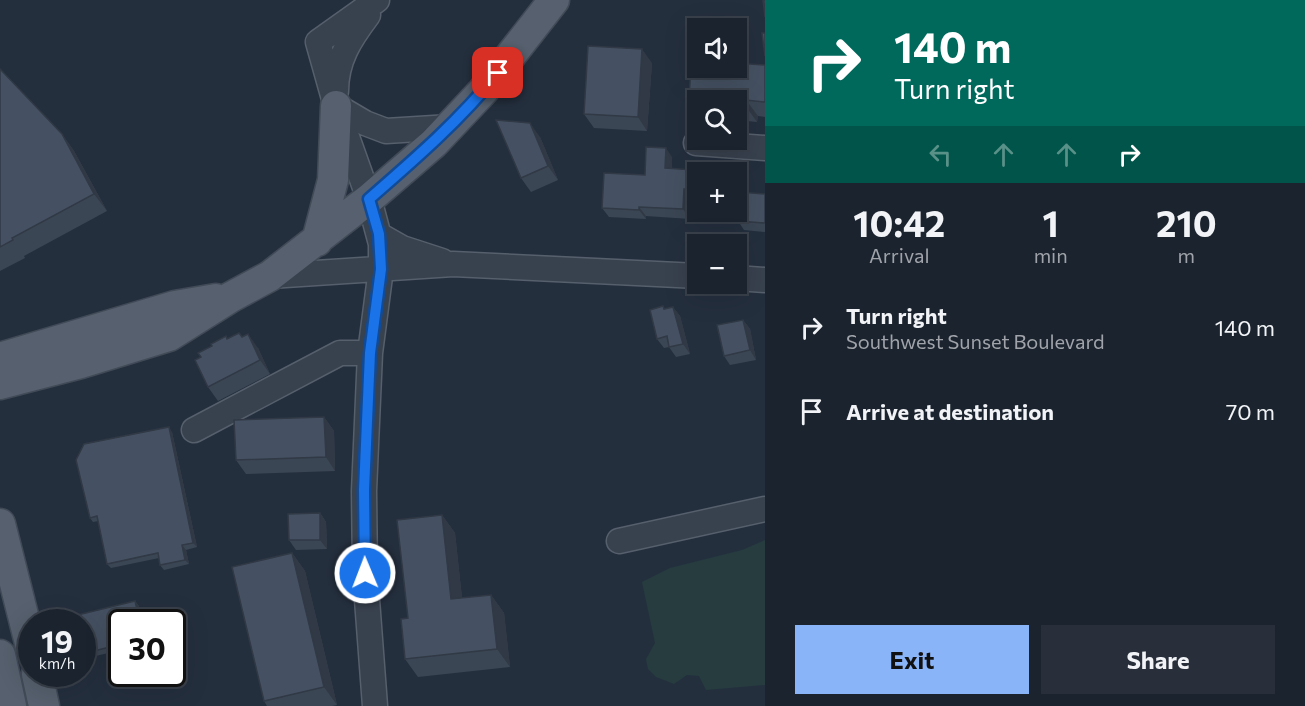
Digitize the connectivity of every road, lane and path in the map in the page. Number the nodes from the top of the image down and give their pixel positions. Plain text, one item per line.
1 (378, 0) edge
2 (554, 0) edge
3 (336, 106) junction
4 (450, 127) junction
5 (747, 147) edge
6 (765, 148) edge
7 (369, 199) junction
8 (379, 234) junction
9 (317, 241) junction
10 (453, 264) junction
11 (381, 269) junction
12 (687, 275) edge
13 (270, 276) junction
14 (747, 279) edge
15 (765, 280) edge
16 (231, 297) junction
17 (370, 353) junction
18 (0, 358) edge
19 (0, 384) edge
20 (194, 430) dead end
21 (765, 509) edge
22 (0, 524) edge
23 (619, 541) dead end
24 (21, 609) edge
25 (0, 655) edge
26 (39, 687) edge
27 (11, 706) edge
28 (44, 706) edge
29 (375, 706) edge

1 - 3 street
1 - 3 street
2 - 4 main road
3 - 4 street
3 - 7 street
3 - 9 main road
4 - 7 main road
5 - 6 street
7 - 8 street
7 - 9 main road
8 - 10 street
8 - 11 street
9 - 13 main road
10 - 11 street
10 - 12 street
11 - 13 street
11 - 17 street
13 - 16 main road
14 - 15 street
16 - 18 main road
16 - 19 main road
17 - 20 street
17 - 29 street
21 - 23 street
22 - 24 main road
25 - 27 main road
26 - 28 main road

